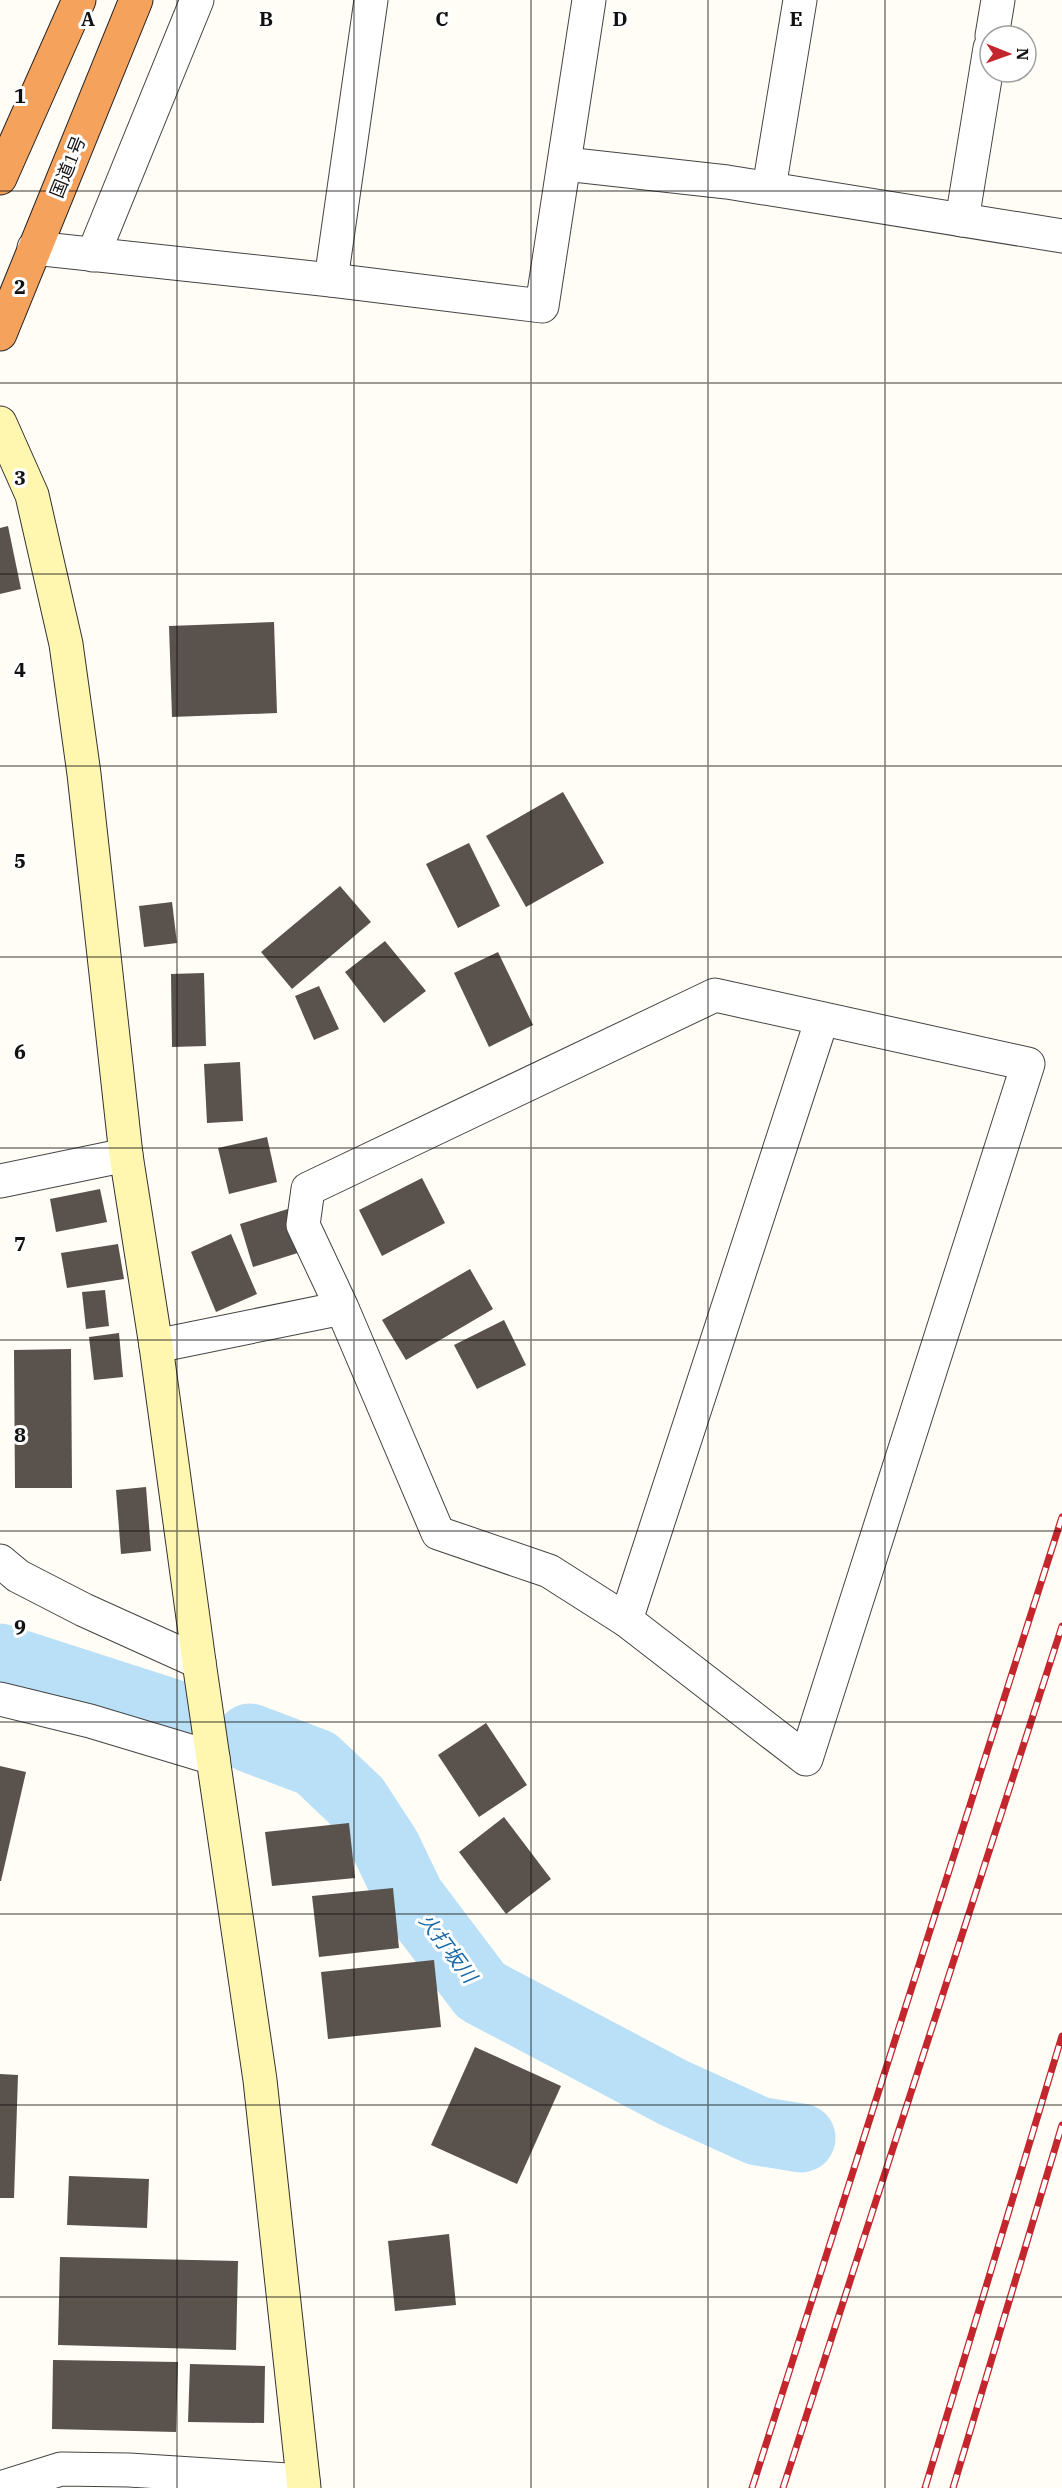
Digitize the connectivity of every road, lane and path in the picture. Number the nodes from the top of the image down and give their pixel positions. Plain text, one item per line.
1 (79, 0) edge
2 (136, 0) edge
3 (197, 0) edge
4 (371, 0) edge
5 (589, 0) edge
6 (800, 0) edge
7 (998, 0) edge
8 (994, 24) edge
9 (984, 84) edge
10 (565, 164) junction
11 (0, 178) edge
12 (768, 188) junction
13 (962, 220) junction
14 (1062, 236) edge
15 (34, 248) junction
16 (93, 255) junction
17 (331, 280) junction
18 (0, 334) edge
19 (0, 423) edge
20 (822, 1019) junction
21 (126, 1155) junction
22 (0, 1181) edge
23 (342, 1308) junction
24 (156, 1346) junction
25 (0, 1561) edge
26 (626, 1620) junction
27 (199, 1662) junction
28 (0, 1699) edge
29 (213, 1758) junction
30 (304, 2485) edge
31 (0, 2488) edge

1 - 11 highway
2 - 15 highway, 国道1号
3 - 16 street
4 - 17 street
5 - 10 street
6 - 12 street
7 - 8 street
9 - 13 street
10 - 12 street
10 - 17 street
12 - 13 street
13 - 14 street
15 - 16 street
15 - 18 highway, 国道1号
16 - 17 street
19 - 21 street
20 - 23 street
20 - 26 street
20 - 26 street
21 - 22 street
21 - 24 street
23 - 24 street
23 - 26 street
24 - 27 street
25 - 27 street
27 - 29 street
28 - 29 street
29 - 30 street
30 - 31 street

